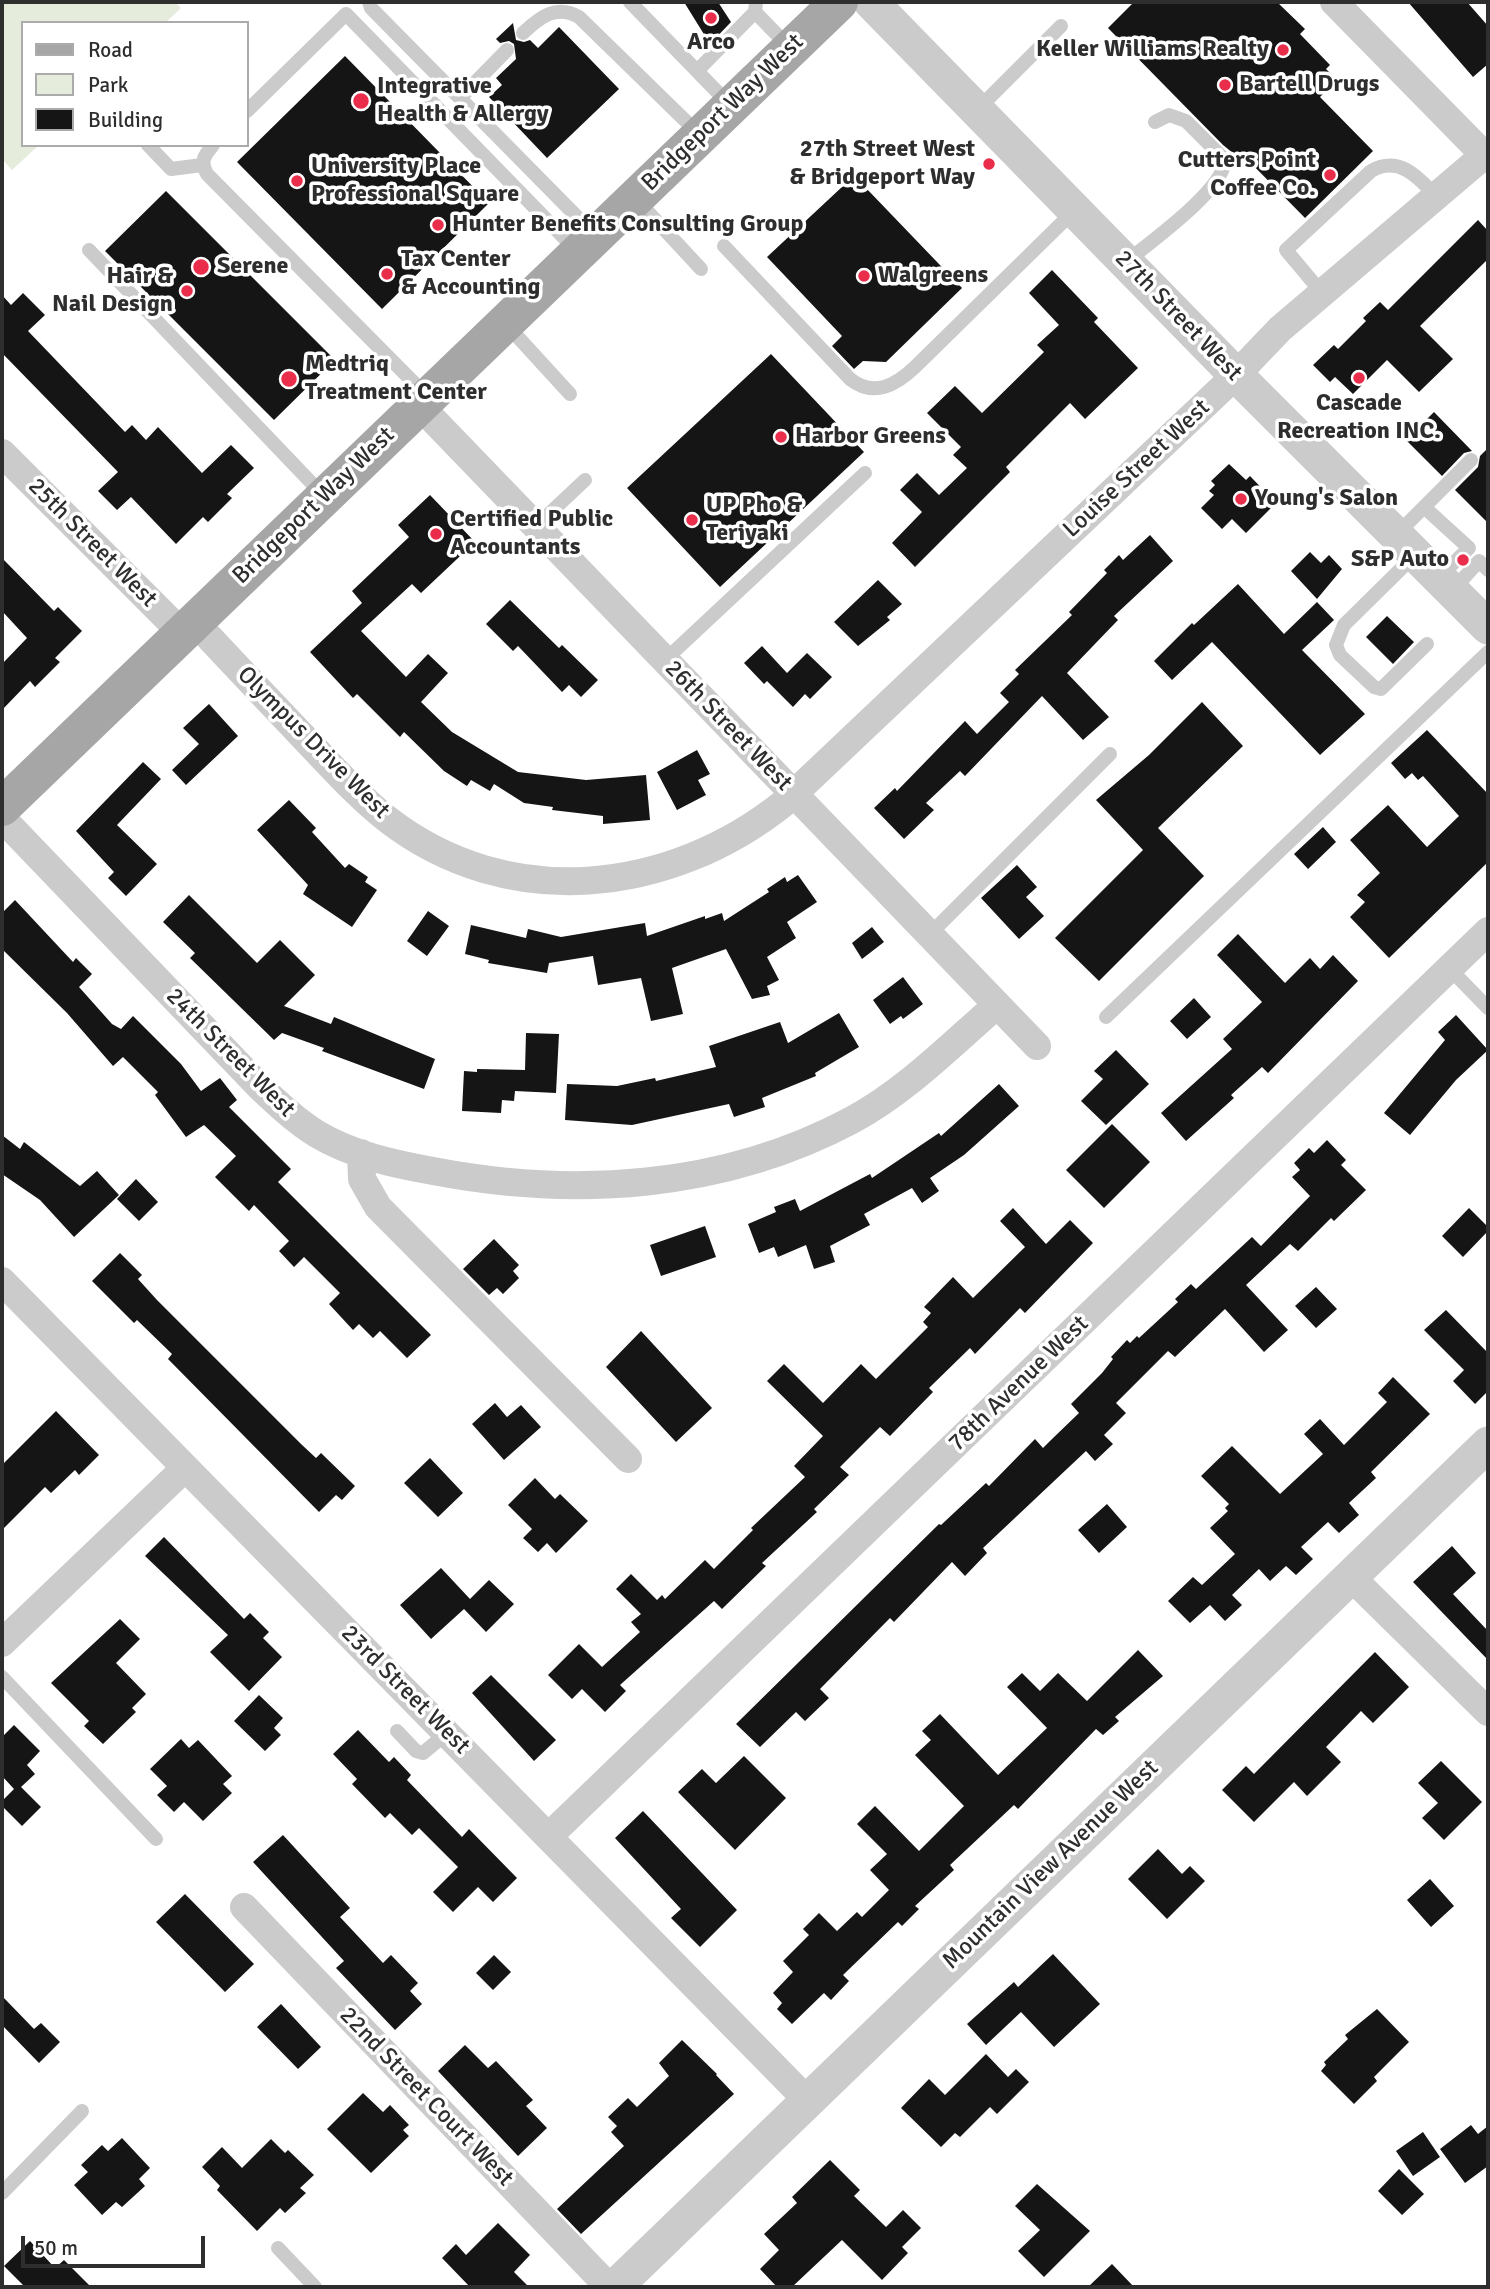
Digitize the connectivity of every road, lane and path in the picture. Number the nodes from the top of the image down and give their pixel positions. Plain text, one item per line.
1 (369, 2) edge
2 (630, 2) edge
3 (839, 2) edge
4 (871, 2) edge
5 (1334, 2) edge
6 (755, 7) edge
7 (1060, 26) dead end
8 (523, 33) dead end
9 (790, 48) junction
10 (507, 50) dead end
11 (697, 71) junction
12 (461, 97) junction
13 (731, 105) junction
14 (248, 110) edge
15 (977, 110) junction
16 (1155, 122) dead end
17 (701, 135) junction
18 (150, 147) edge
19 (211, 147) edge
20 (1487, 155) edge
21 (202, 166) junction
22 (1436, 196) junction
23 (635, 197) junction
24 (1075, 210) junction
25 (587, 244) junction
26 (724, 246) dead end
27 (89, 250) dead end
28 (1126, 262) junction
29 (701, 269) dead end
30 (1322, 293) junction
31 (505, 323) junction
32 (1236, 375) junction
33 (570, 394) dead end
34 (423, 401) junction
35 (2, 453) edge
36 (1471, 460) dead end
37 (865, 473) dead end
38 (585, 480) dead end
39 (324, 496) junction
40 (1424, 507) junction
41 (536, 526) junction
42 (1426, 564) junction
43 (1488, 570) edge
44 (188, 627) junction
45 (1488, 627) edge
46 (1427, 644) dead end
47 (1488, 652) edge
48 (665, 660) junction
49 (1110, 754) dead end
50 (794, 794) junction
51 (2, 807) edge
52 (2, 818) edge
53 (1488, 931) edge
54 (929, 934) junction
55 (1449, 968) junction
56 (998, 1005) junction
57 (1488, 1008) edge
58 (1106, 1017) dead end
59 (1037, 1046) dead end
60 (362, 1153) junction
61 (2, 1281) edge
62 (1488, 1444) edge
63 (628, 1458) dead end
64 (184, 1469) junction
65 (1351, 1577) junction
66 (2, 1643) edge
67 (2, 1677) edge
68 (1487, 1710) edge
69 (397, 1731) dead end
70 (447, 1733) junction
71 (549, 1836) junction
72 (156, 1839) dead end
73 (244, 1907) dead end
74 (807, 2100) junction
75 (82, 2110) dead end
76 (2, 2193) edge
77 (278, 2248) dead end
78 (619, 2285) edge
79 (315, 2287) edge

1 - 12 lane
2 - 11 lane
3 - 9 main road, Bridgeport Way West
4 - 15 street, 27th Street West
5 - 20 street
6 - 9 lane
6 - 11 lane
7 - 15 lane
8 - 17 lane
9 - 13 main road, Bridgeport Way West
10 - 12 lane
11 - 13 lane
12 - 25 lane
13 - 17 main road, Bridgeport Way West
14 - 25 lane
15 - 24 street, 27th Street West
16 - 28 lane
17 - 23 main road, Bridgeport Way West
18 - 21 lane
19 - 21 lane
20 - 22 street, Louise Street West
21 - 34 lane
22 - 30 street, Louise Street West
22 - 30 lane
23 - 25 main road, Bridgeport Way West
23 - 29 lane
24 - 26 lane
24 - 28 street, 27th Street West
25 - 31 main road, Bridgeport Way West
27 - 39 lane
28 - 32 street, 27th Street West
30 - 32 street, Louise Street West
31 - 33 lane
31 - 34 main road, Bridgeport Way West
32 - 42 street, 27th Street West
32 - 50 street, Louise Street West
34 - 39 main road, Bridgeport Way West
34 - 41 street, 26th Street West
35 - 44 street, 25th Street West
36 - 40 lane
37 - 48 lane
38 - 41 lane
39 - 44 main road, Bridgeport Way West
40 - 42 lane
40 - 42 lane
41 - 48 street, 26th Street West
42 - 43 lane
42 - 45 street, 27th Street West
42 - 46 lane
44 - 50 street, Olympus Drive West
44 - 51 main road, Bridgeport Way West
47 - 58 lane
48 - 50 street, 26th Street West
49 - 54 lane
50 - 54 street, 26th Street West
52 - 60 street, 24th Street West
53 - 55 street, 78th Avenue West
54 - 56 street, 26th Street West
55 - 57 lane
55 - 71 street, 78th Avenue West
56 - 59 street, 26th Street West
56 - 60 street, 24th Street West
60 - 63 street
61 - 64 street, 23rd Street West
62 - 65 street, Mountain View Avenue West
64 - 66 street
64 - 70 street, 23rd Street West
65 - 68 street
65 - 74 street, Mountain View Avenue West
67 - 72 lane
69 - 70 lane
70 - 71 street, 23rd Street West
71 - 74 street, 23rd Street West
73 - 78 street, 22nd Street Court West
74 - 78 street, Mountain View Avenue West
75 - 76 lane
77 - 79 lane

